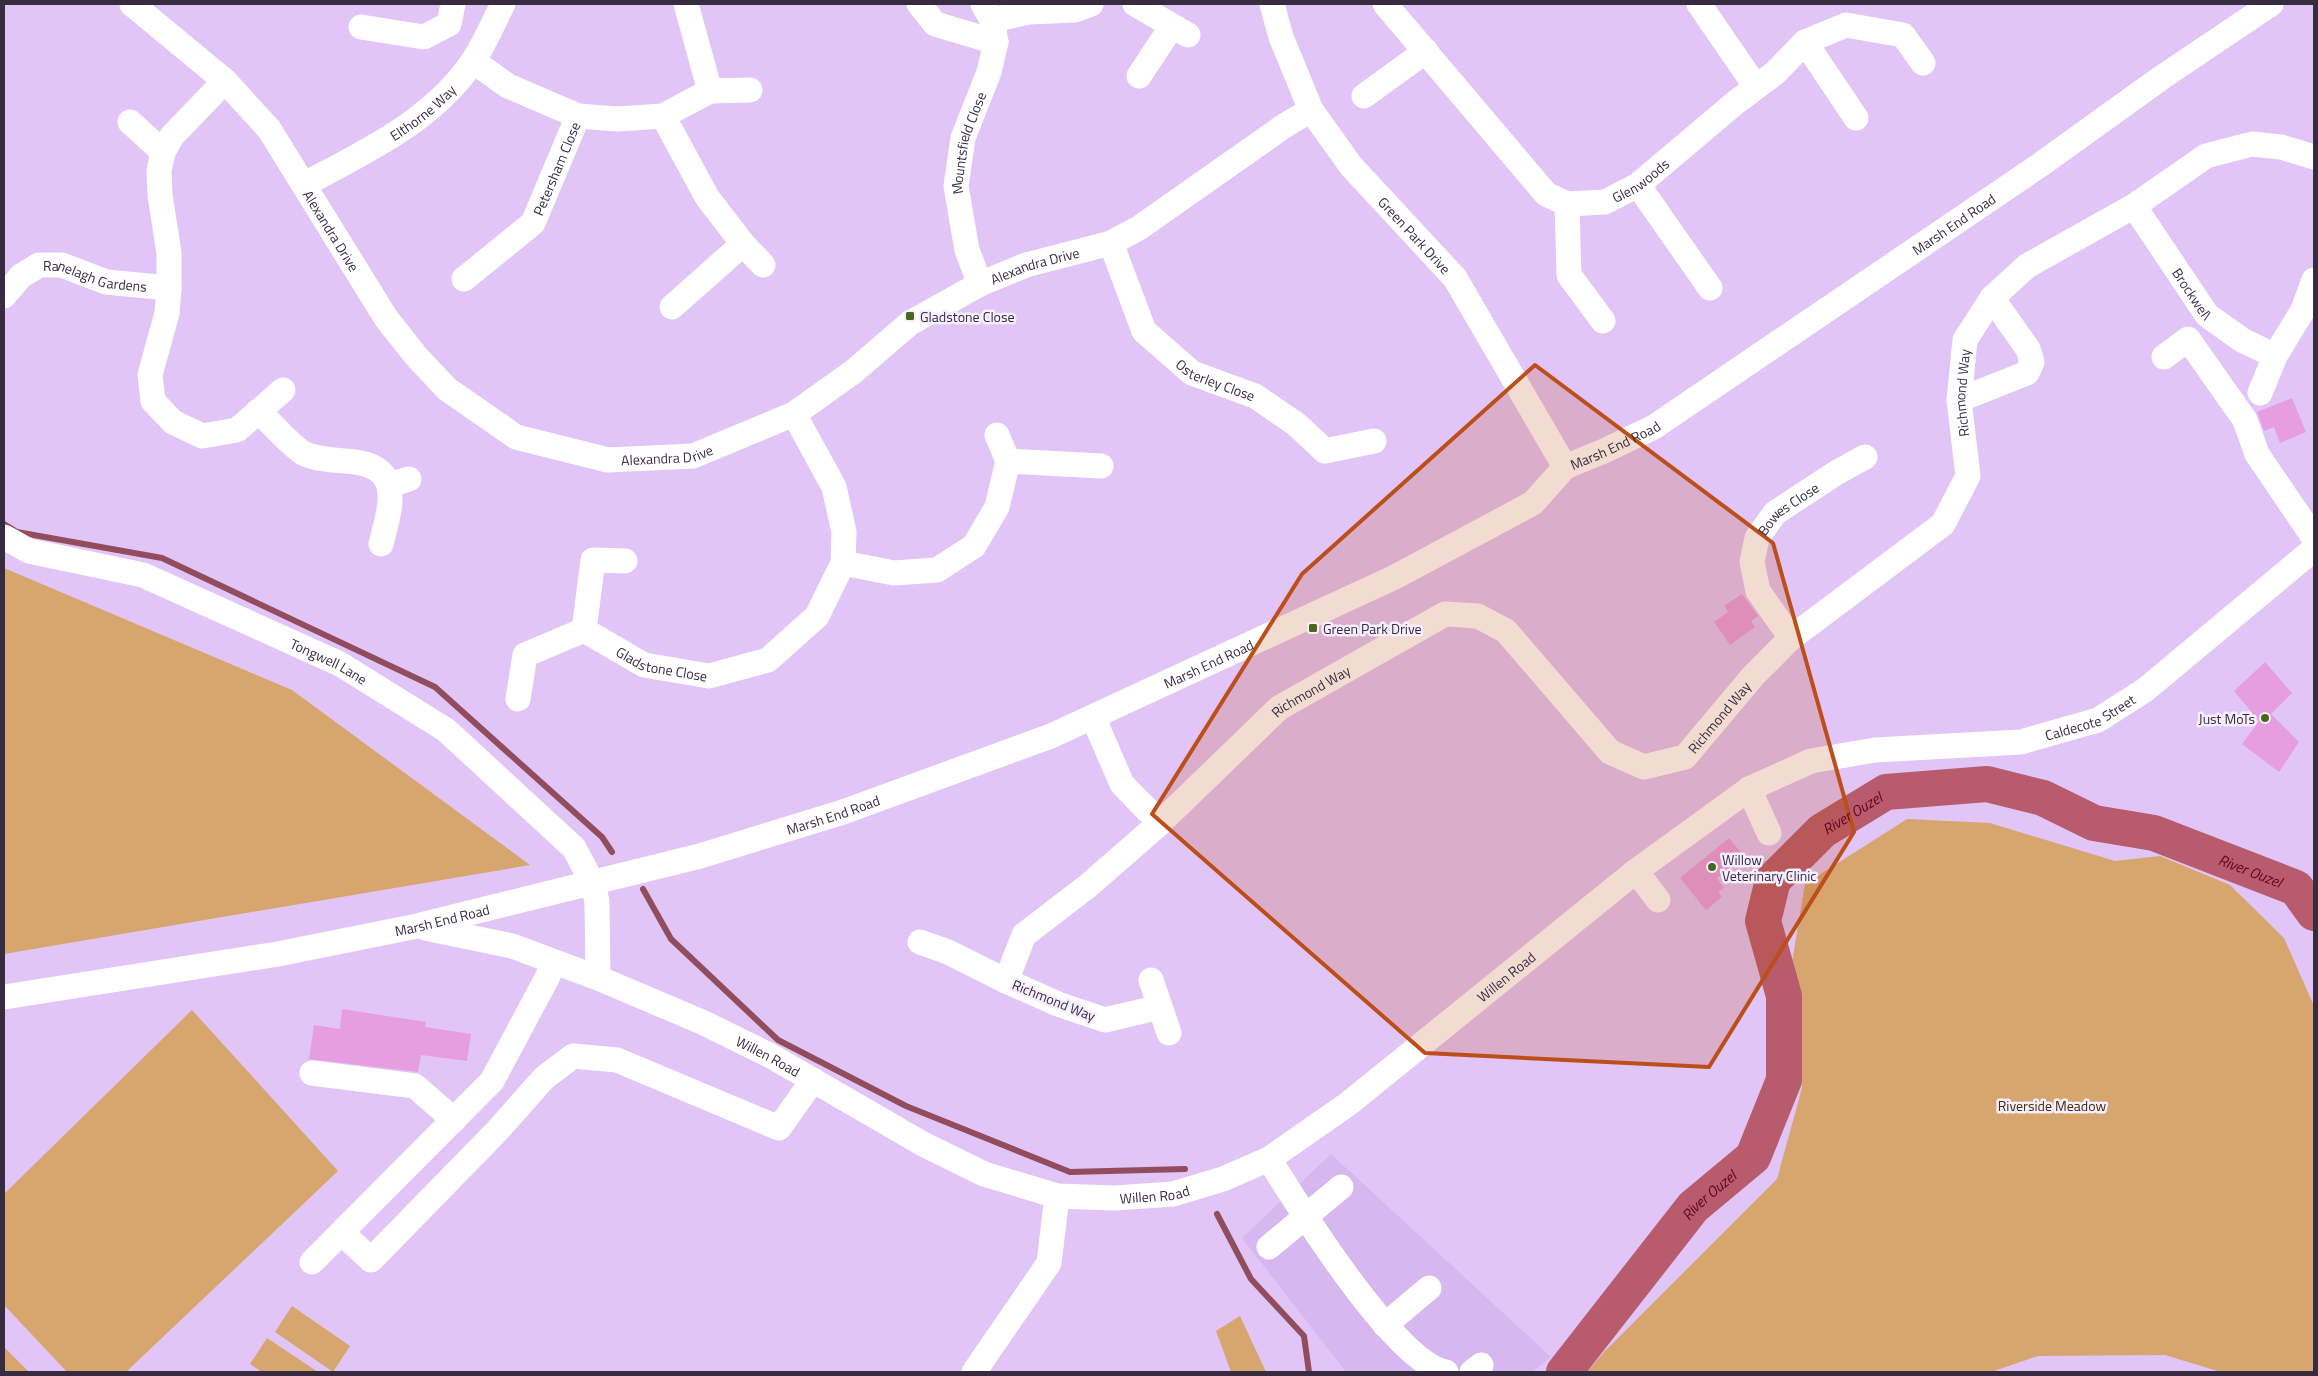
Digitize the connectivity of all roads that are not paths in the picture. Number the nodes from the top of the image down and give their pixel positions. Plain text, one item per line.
1 (132, 4) edge
2 (453, 4) edge
3 (503, 4) edge
4 (686, 4) edge
5 (919, 4) edge
6 (1092, 4) edge
7 (1135, 4) edge
8 (1272, 4) edge
9 (1385, 4) edge
10 (1699, 4) edge
11 (2270, 4) edge
12 (990, 22) edge
13 (361, 26) dead end
14 (1805, 42) junction
15 (1426, 51) junction
16 (473, 61) junction
17 (1923, 63) dead end
18 (1139, 76) dead end
19 (225, 81) junction
20 (1756, 87) junction
21 (750, 90) dead end
22 (710, 91) junction
23 (1364, 96) dead end
24 (1311, 110) junction
25 (578, 116) junction
26 (663, 116) junction
27 (1856, 118) dead end
28 (130, 122) dead end
29 (163, 152) junction
30 (2314, 157) edge
31 (305, 184) junction
32 (1638, 185) junction
33 (1567, 204) junction
34 (2134, 206) junction
35 (1111, 242) junction
36 (743, 244) junction
37 (763, 265) dead end
38 (464, 279) dead end
39 (2314, 280) edge
40 (980, 284) junction
41 (169, 288) junction
42 (1710, 288) dead end
43 (4, 296) edge
44 (1992, 298) junction
45 (672, 307) dead end
46 (1603, 321) dead end
47 (2275, 356) junction
48 (2164, 358) dead end
49 (283, 390) dead end
50 (2260, 393) dead end
51 (1959, 400) junction
52 (258, 410) junction
53 (794, 414) junction
54 (997, 436) dead end
55 (1374, 440) dead end
56 (1865, 457) dead end
57 (1008, 461) junction
58 (1101, 466) dead end
59 (1565, 467) junction
60 (4, 537) edge
61 (2314, 538) edge
62 (381, 544) dead end
63 (2314, 549) edge
64 (625, 561) dead end
65 (842, 563) junction
66 (584, 630) junction
67 (1791, 638) junction
68 (518, 700) dead end
69 (1093, 717) junction
70 (1811, 761) joint
71 (1749, 790) junction
72 (1160, 823) junction
73 (1769, 833) dead end
74 (1636, 871) junction
75 (594, 884) junction
76 (1658, 900) dead end
77 (417, 926) junction
78 (920, 942) dead end
79 (554, 962) junction
80 (598, 978) junction
81 (1006, 980) junction
82 (1151, 980) dead end
83 (4, 997) edge
84 (1160, 1007) junction
85 (1169, 1033) dead end
86 (312, 1073) dead end
87 (813, 1080) junction
88 (454, 1120) junction
89 (1270, 1159) junction
90 (1341, 1187) dead end
91 (1057, 1196) junction
92 (1306, 1215) junction
93 (342, 1233) junction
94 (1269, 1247) dead end
95 (312, 1262) dead end
96 (1430, 1288) dead end
97 (1386, 1325) junction
98 (974, 1372) edge
99 (1446, 1372) edge

1 - 19 street, Alexandra Drive
2 - 13 street
3 - 16 street, Elthorne Way
4 - 22 street
5 - 12 street
6 - 12 street
7 - 18 street
8 - 24 street, Green Park Drive
9 - 15 street
10 - 20 street
11 - 59 street, Marsh End Road
12 - 40 street, Mountsfield Close
14 - 17 street, Glenwoods
14 - 20 street, Glenwoods
14 - 27 street
15 - 23 street
15 - 33 street
16 - 25 street, Petersham Close
16 - 31 street, Elthorne Way
19 - 29 street, Ranelagh Gardens
19 - 31 street, Alexandra Drive
20 - 32 street, Glenwoods
21 - 22 street
22 - 26 street, Petersham Close
24 - 35 street, Alexandra Drive
24 - 59 street, Green Park Drive
25 - 26 street, Petersham Close
25 - 38 street, Petersham Close
26 - 36 street
28 - 29 street
29 - 41 street, Ranelagh Gardens
30 - 34 street, Richmond Way
31 - 53 street, Alexandra Drive
32 - 33 street, Glenwoods
32 - 42 street
33 - 46 street
34 - 44 street, Richmond Way
34 - 47 street, Brockwell
35 - 40 street, Alexandra Drive
35 - 55 street, Osterley Close
36 - 37 street
36 - 45 street
39 - 47 street
40 - 53 street, Alexandra Drive
41 - 43 street, Ranelagh Gardens
41 - 52 street, Ranelagh Gardens
44 - 51 street, Richmond Way
44 - 51 street
47 - 50 street
48 - 61 street
49 - 52 street, Ranelagh Gardens
51 - 67 street, Richmond Way
52 - 62 street
53 - 65 street, Gladstone Close
54 - 57 street
56 - 67 street, Bowes Close
57 - 58 street
57 - 65 street
59 - 69 street, Marsh End Road
60 - 75 street, Tongwell Lane
63 - 70 street, Caldecote Street
64 - 66 street
65 - 66 street, Gladstone Close
66 - 68 street
67 - 72 street, Richmond Way
69 - 72 street
69 - 75 street, Marsh End Road
70 - 71 street, Willen Road
71 - 73 street
71 - 74 street, Willen Road
72 - 81 street, Richmond Way
74 - 76 street
74 - 89 street, Willen Road
75 - 77 street, Marsh End Road
75 - 80 street
77 - 79 street, Willen Road
77 - 83 street, Marsh End Road
78 - 81 street, Richmond Way
79 - 80 street, Willen Road
79 - 88 street
80 - 87 street, Willen Road
81 - 84 street, Richmond Way
82 - 84 street
84 - 85 street
86 - 88 street
87 - 91 street, Willen Road
87 - 93 street
88 - 93 street
89 - 91 street, Willen Road
89 - 92 street
90 - 92 street
91 - 98 street
92 - 94 street
92 - 97 street
93 - 95 street
96 - 97 street
97 - 99 street

